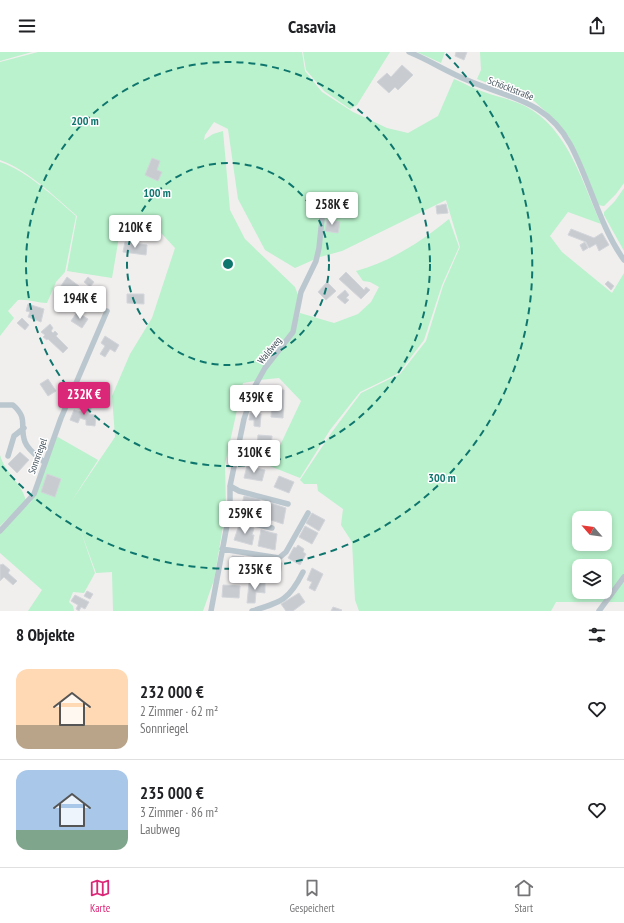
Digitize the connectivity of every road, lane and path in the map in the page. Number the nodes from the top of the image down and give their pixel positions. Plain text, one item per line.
1 (409, 52) edge
2 (322, 219) dead end
3 (624, 260) edge
4 (107, 311) dead end
5 (0, 405) edge
6 (24, 428) junction
7 (8, 456) dead end
8 (44, 462) junction
9 (230, 486) junction
10 (288, 504) dead end
11 (308, 513) dead end
12 (228, 518) junction
13 (272, 528) dead end
14 (0, 531) edge
15 (222, 549) junction
16 (304, 572) dead end
17 (624, 577) edge
18 (212, 611) edge
19 (252, 611) edge
20 (599, 611) edge

1 - 3 street, Schöcklstraße
2 - 9 street, Waldweg
4 - 8 street, Sonnriegel
5 - 6 street
6 - 7 street
6 - 8 street
8 - 14 street, Sonnriegel
9 - 10 street
9 - 12 street, Waldweg
11 - 15 street
12 - 13 street
12 - 15 street, Waldweg
15 - 18 street, Waldweg
16 - 19 street
17 - 20 street

